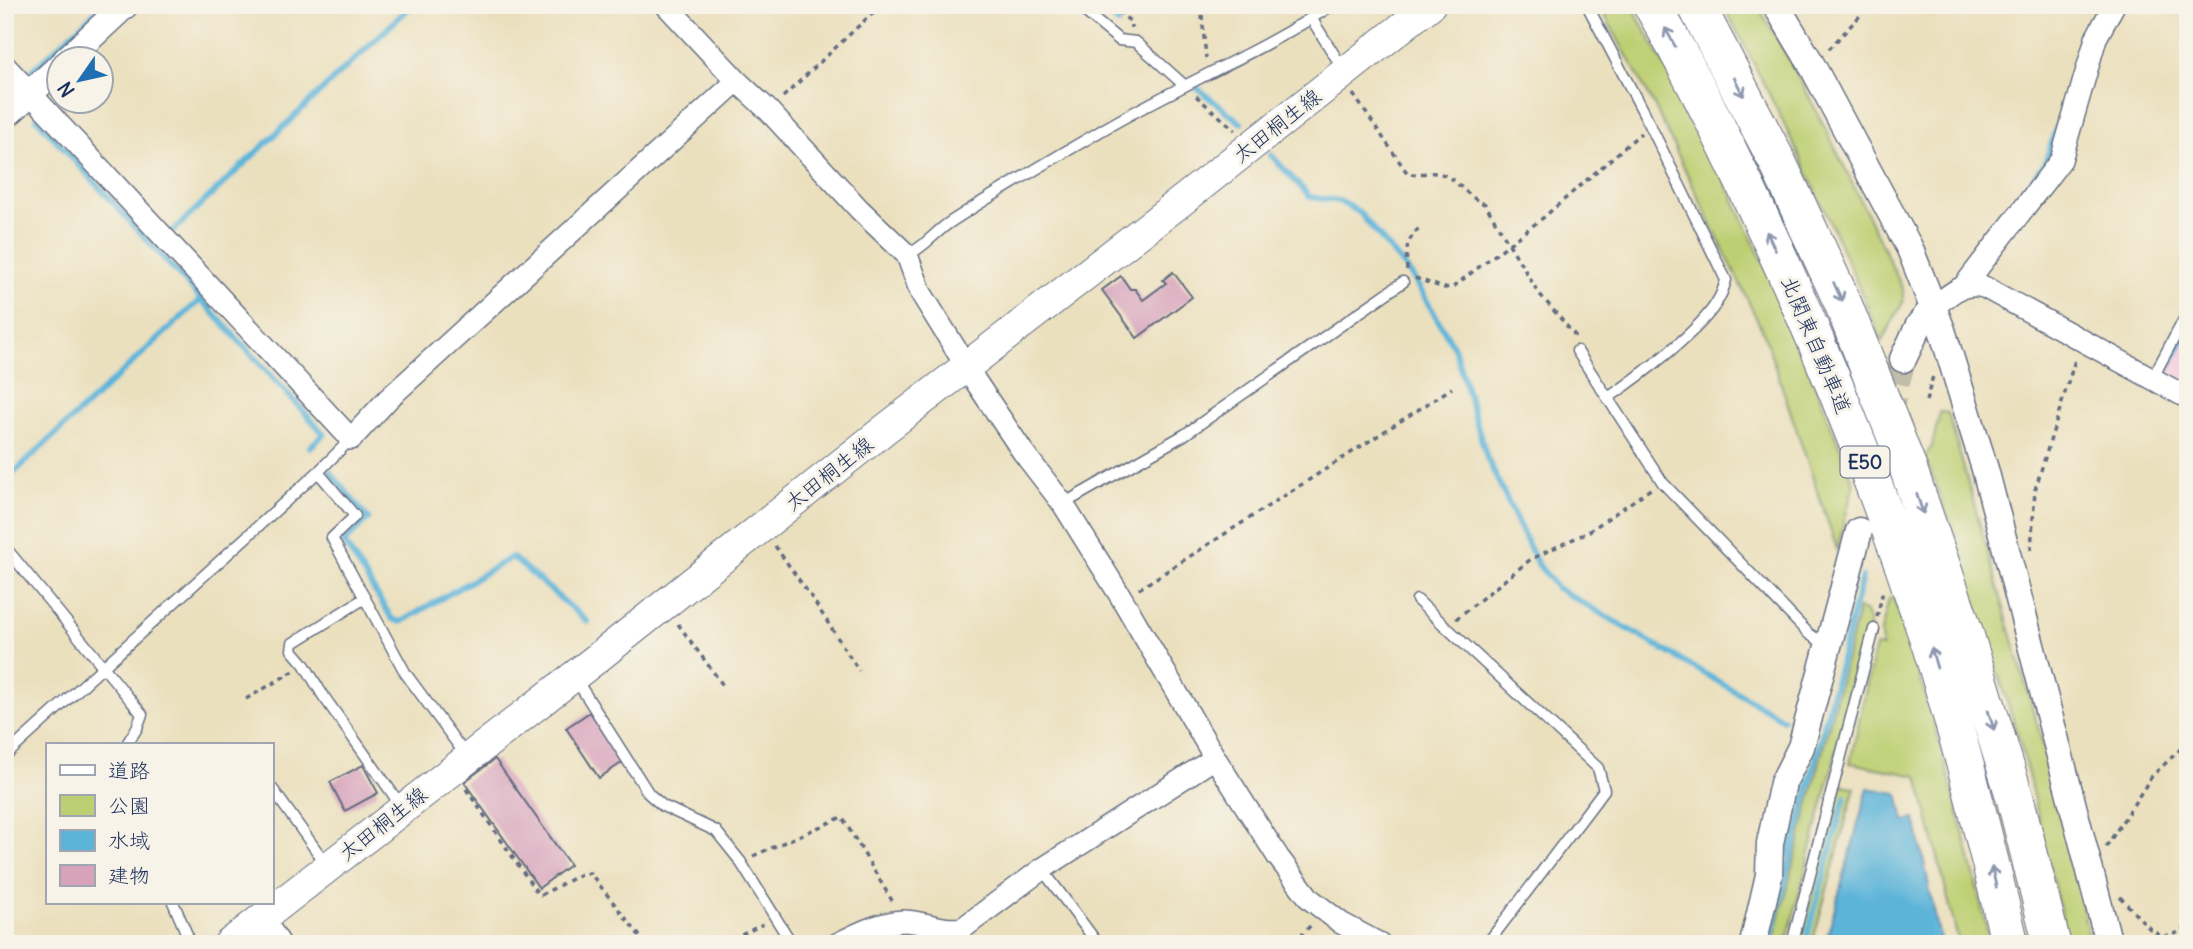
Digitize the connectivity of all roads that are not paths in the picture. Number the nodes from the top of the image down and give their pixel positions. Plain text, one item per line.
1 (125, 5) edge
2 (666, 5) edge
3 (1077, 5) edge
4 (1332, 5) edge
5 (1430, 5) edge
6 (1587, 5) edge
7 (1652, 5) edge
8 (1696, 5) edge
9 (1776, 5) edge
10 (2114, 5) edge
11 (1311, 18) junction
12 (81, 46) edge
13 (5, 66) edge
14 (46, 79) edge
15 (1346, 79) junction
16 (737, 81) junction
17 (1184, 85) junction
18 (30, 93) junction
19 (5, 116) edge
20 (907, 255) junction
21 (1403, 282) dead end
22 (1964, 286) junction
23 (1933, 308) junction
24 (2188, 312) edge
25 (1578, 350) road end
26 (1903, 359) tunnel mouth
27 (967, 367) junction
28 (2153, 377) junction
29 (1608, 398) junction
30 (2188, 398) edge
31 (351, 439) junction
32 (318, 472) junction
33 (1063, 504) junction
34 (1858, 531) dead end
35 (5, 547) edge
36 (365, 598) junction
37 (1417, 600) dead end
38 (1874, 629) road end
39 (1829, 647) junction
40 (104, 666) junction
41 (573, 676) junction
42 (128, 743) edge
43 (5, 756) edge
44 (1215, 758) junction
45 (462, 764) junction
46 (273, 790) edge
47 (403, 808) junction
48 (328, 866) junction
49 (1042, 869) junction
50 (174, 904) edge
51 (262, 917) junction
52 (191, 944) edge
53 (229, 944) edge
54 (280, 944) edge
55 (792, 944) edge
56 (836, 944) edge
57 (1098, 944) edge
58 (1380, 944) edge
59 (1487, 944) edge
60 (1753, 944) edge
61 (1792, 944) edge
62 (2010, 944) edge
63 (2052, 944) edge
64 (2109, 944) edge

1 - 12 street
2 - 16 street
3 - 17 lane
4 - 11 lane
5 - 15 main road, 太田桐生線
6 - 29 lane
62 -> 7 highway, 北関東自動車道 / E50
8 -> 63 highway, 北関東自動車道 / E50
9 - 23 street
10 - 22 street
11 - 15 lane
11 - 17 lane
13 - 18 street
14 - 18 street
15 - 27 main road, 太田桐生線
16 - 20 street
16 - 31 street
17 - 20 lane
18 - 19 street
18 - 31 street
20 - 27 street
21 - 33 lane
22 - 23 street
22 - 28 street
23 - 26 street
23 - 64 street
24 - 28 lane
25 - 29 lane
27 - 33 street
27 - 41 main road, 太田桐生線
28 - 30 street
29 - 39 lane
31 - 32 lane
32 - 36 lane
32 - 40 lane
33 - 44 street
34 - 39 street
35 - 40 lane
36 - 45 lane
36 - 47 lane
37 - 59 lane
38 - 61 lane
39 - 60 street
40 - 42 lane
40 - 43 lane
41 - 45 main road, 太田桐生線
41 - 55 lane
44 - 49 street
44 - 58 street
45 - 47 main road, 太田桐生線
46 - 48 lane
47 - 48 main road, 太田桐生線
48 - 51 main road, 太田桐生線
49 - 56 street
49 - 57 lane
50 - 52 lane
51 - 53 main road, 太田桐生線
51 - 54 street

